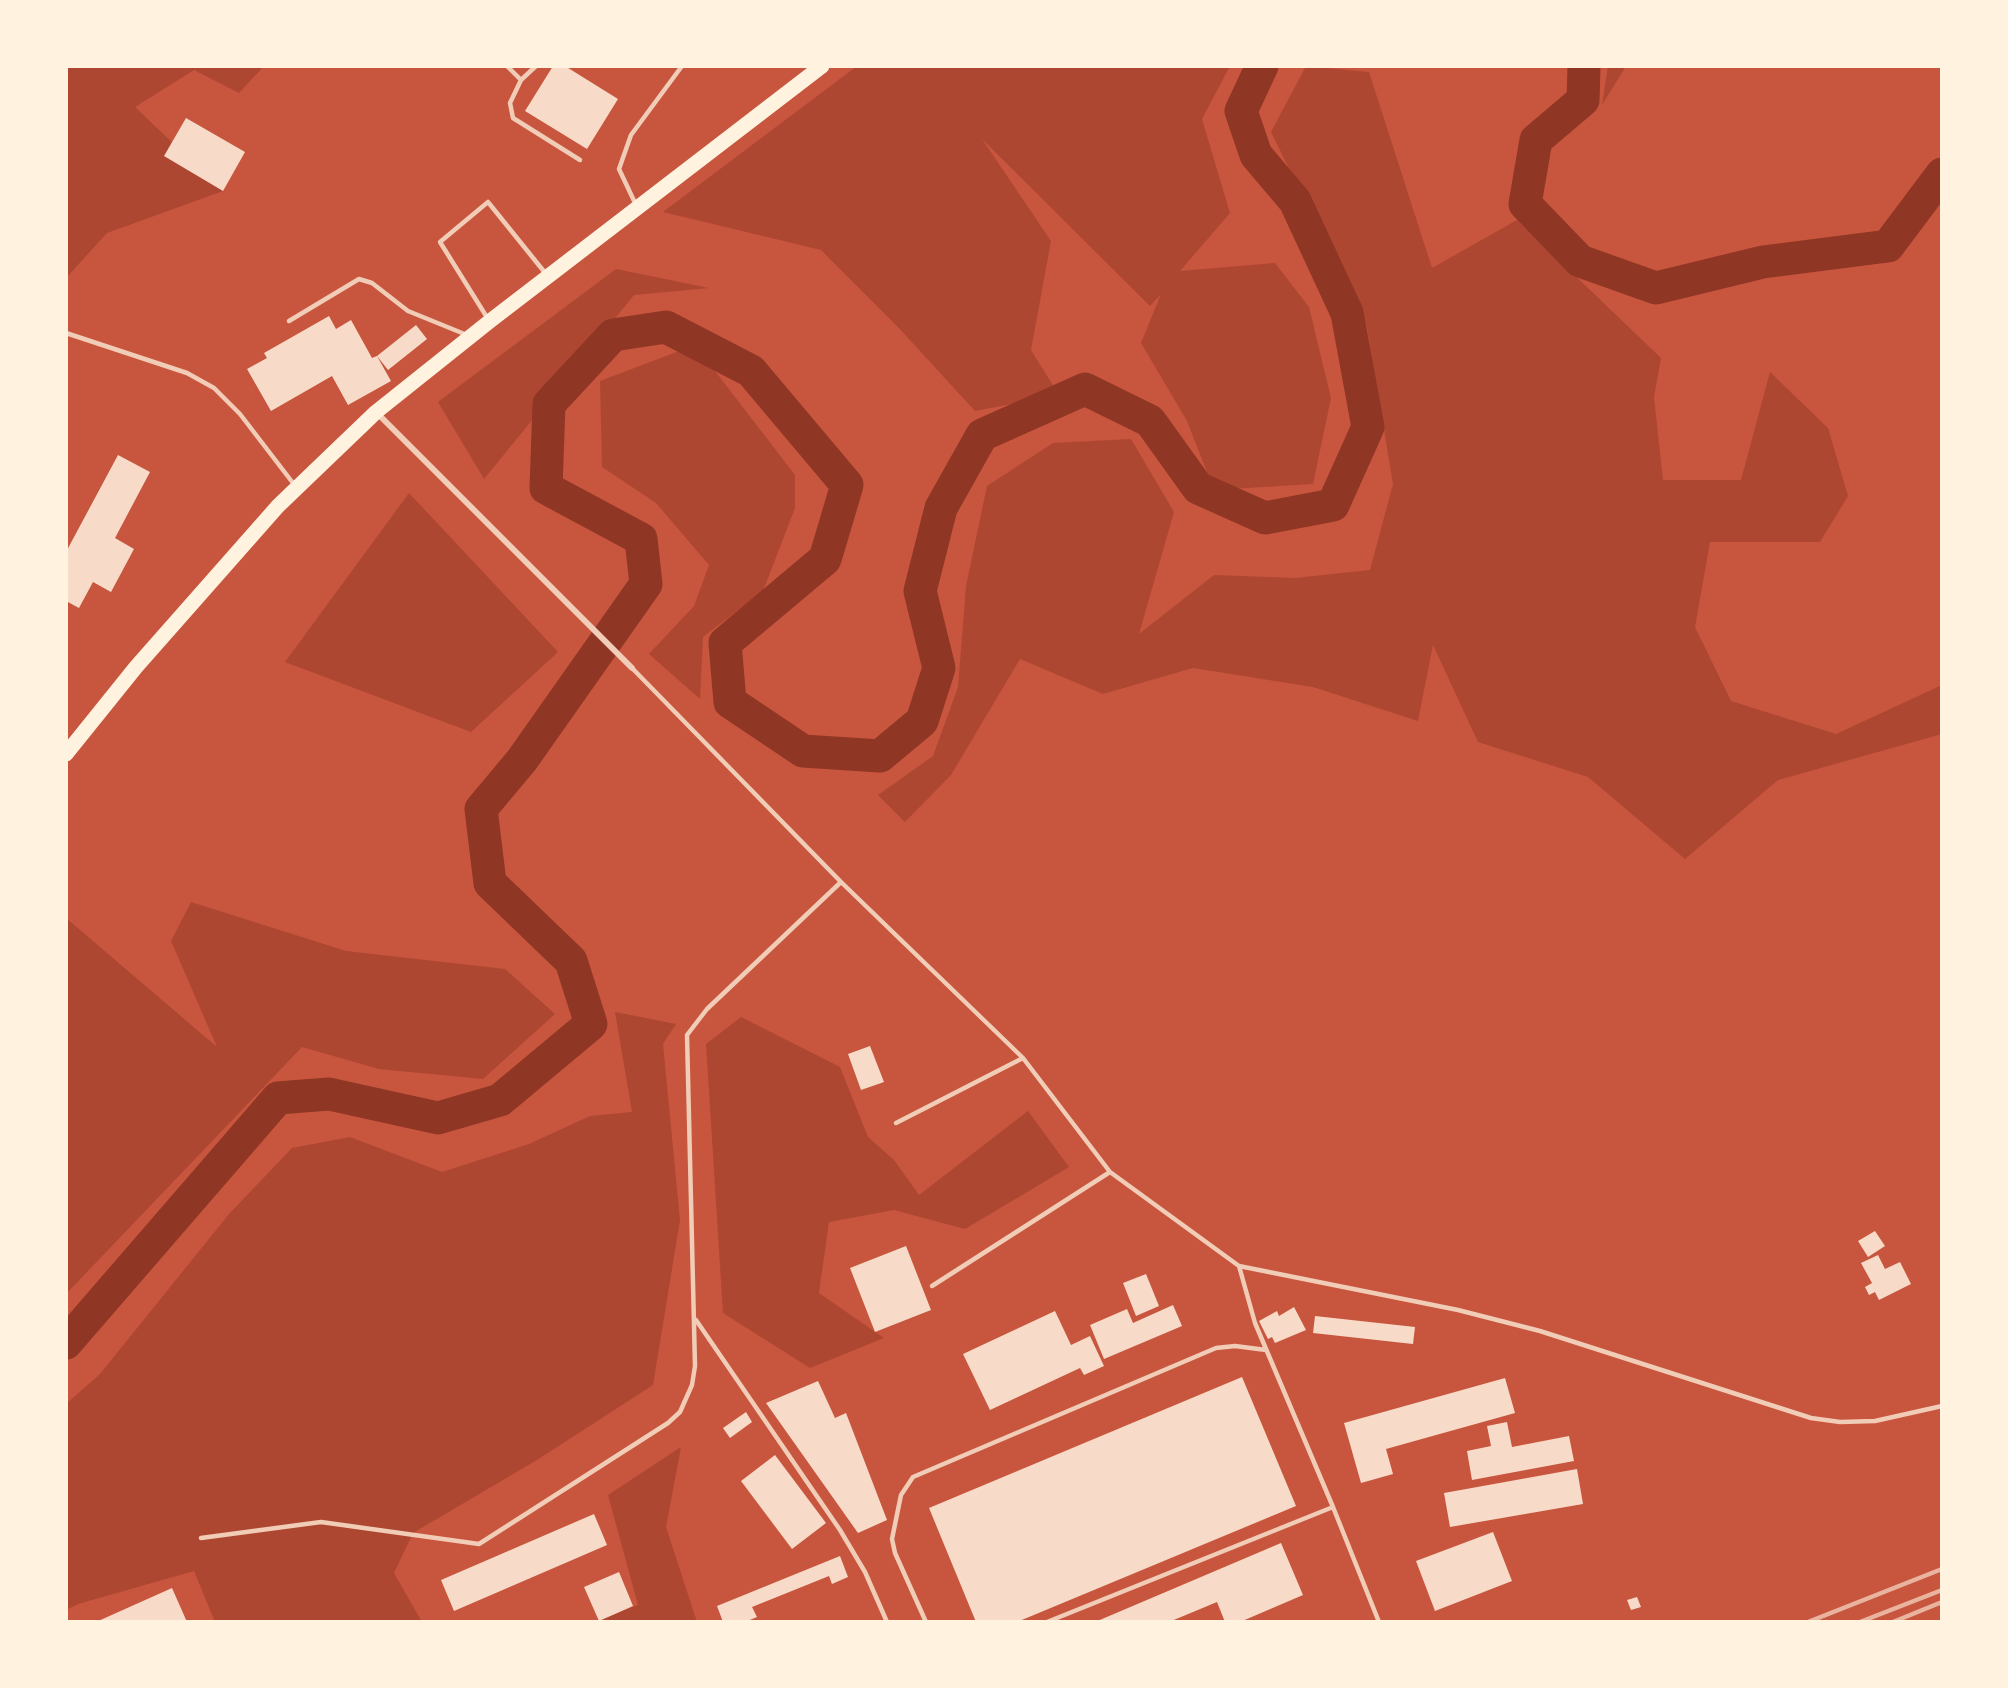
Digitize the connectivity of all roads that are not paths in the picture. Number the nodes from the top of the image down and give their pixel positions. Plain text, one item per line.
1 (507, 66) edge
2 (536, 66) edge
3 (673, 66) edge
4 (682, 66) edge
5 (822, 66) edge
6 (678, 71) junction
7 (521, 80) junction
8 (580, 160) dead end
9 (637, 208) junction
10 (548, 276) junction
11 (289, 321) dead end
12 (489, 321) junction
13 (66, 333) edge
14 (470, 336) junction
15 (376, 412) junction
16 (296, 487) junction
17 (632, 668) joint
18 (66, 754) edge
19 (841, 882) junction
20 (1023, 1058) junction
21 (896, 1123) dead end
22 (1110, 1172) junction
23 (1239, 1266) junction
24 (932, 1286) dead end
25 (696, 1320) junction
26 (1266, 1350) junction
27 (1942, 1406) edge
28 (1333, 1508) junction
29 (201, 1538) dead end
30 (887, 1622) edge
31 (926, 1622) edge
32 (1047, 1622) edge
33 (1379, 1622) edge

1 - 7 lane
2 - 7 lane
3 - 6 lane
4 - 6 lane
5 - 9 main road
6 - 9 lane
7 - 8 lane
9 - 10 main road
10 - 12 main road
10 - 12 lane
11 - 14 lane
12 - 14 main road
13 - 16 lane
14 - 15 main road
15 - 16 main road
15 - 17 street
16 - 18 main road
17 - 19 lane
19 - 20 lane
19 - 25 lane
20 - 21 lane
20 - 22 lane
22 - 23 lane
22 - 24 lane
23 - 26 lane
23 - 27 lane
25 - 29 lane
25 - 30 lane
26 - 28 lane
26 - 31 lane
28 - 32 lane
28 - 33 lane

